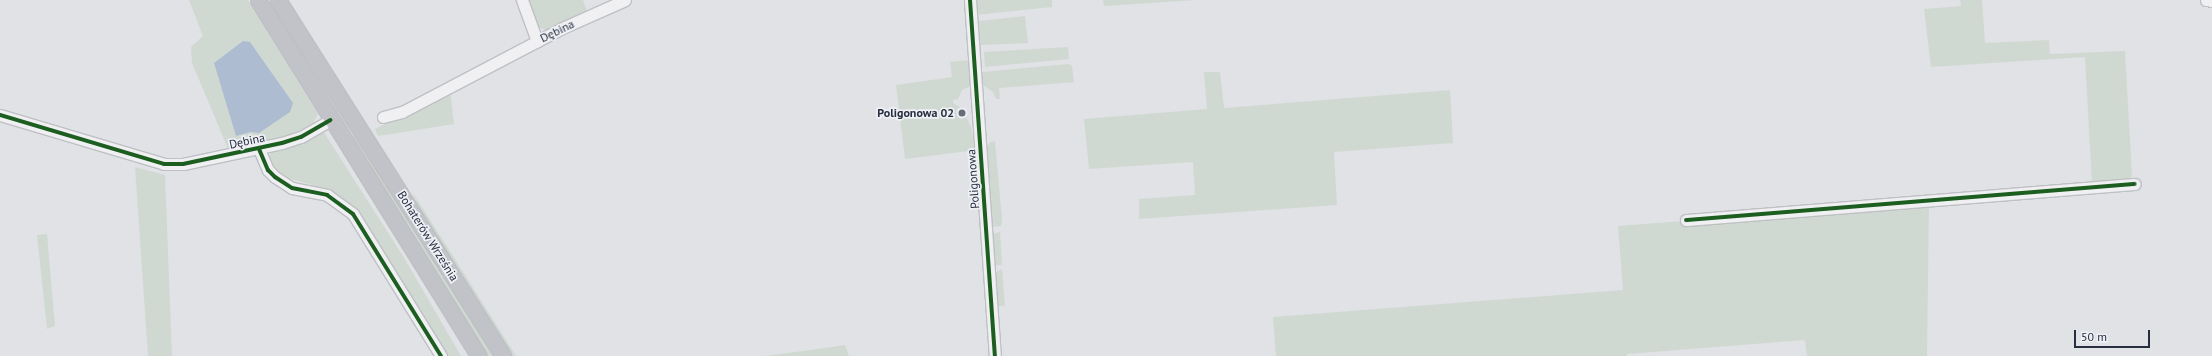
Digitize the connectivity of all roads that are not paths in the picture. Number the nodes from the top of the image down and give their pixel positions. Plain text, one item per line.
1 (258, 0) edge
2 (278, 0) edge
3 (522, 0) edge
4 (625, 0) edge
5 (970, 0) edge
6 (2206, 0) edge
7 (2212, 1) edge
8 (537, 42) junction
9 (0, 115) edge
10 (383, 117) dead end
11 (330, 120) junction
12 (259, 149) junction
13 (2135, 184) dead end
14 (1686, 220) dead end
15 (440, 356) edge
16 (480, 356) edge
17 (503, 356) edge
18 (995, 356) edge

1 - 11 main road, Bohaterów Września
2 - 17 main road, Bohaterów Września
3 - 8 street
4 - 8 street, Dębina
5 - 18 street, Poligonowa
6 - 7 street
8 - 10 street, Dębina
9 - 12 street, Dębina
11 - 12 street, Dębina
11 - 16 main road, Bohaterów Września
12 - 15 street
13 - 14 street

